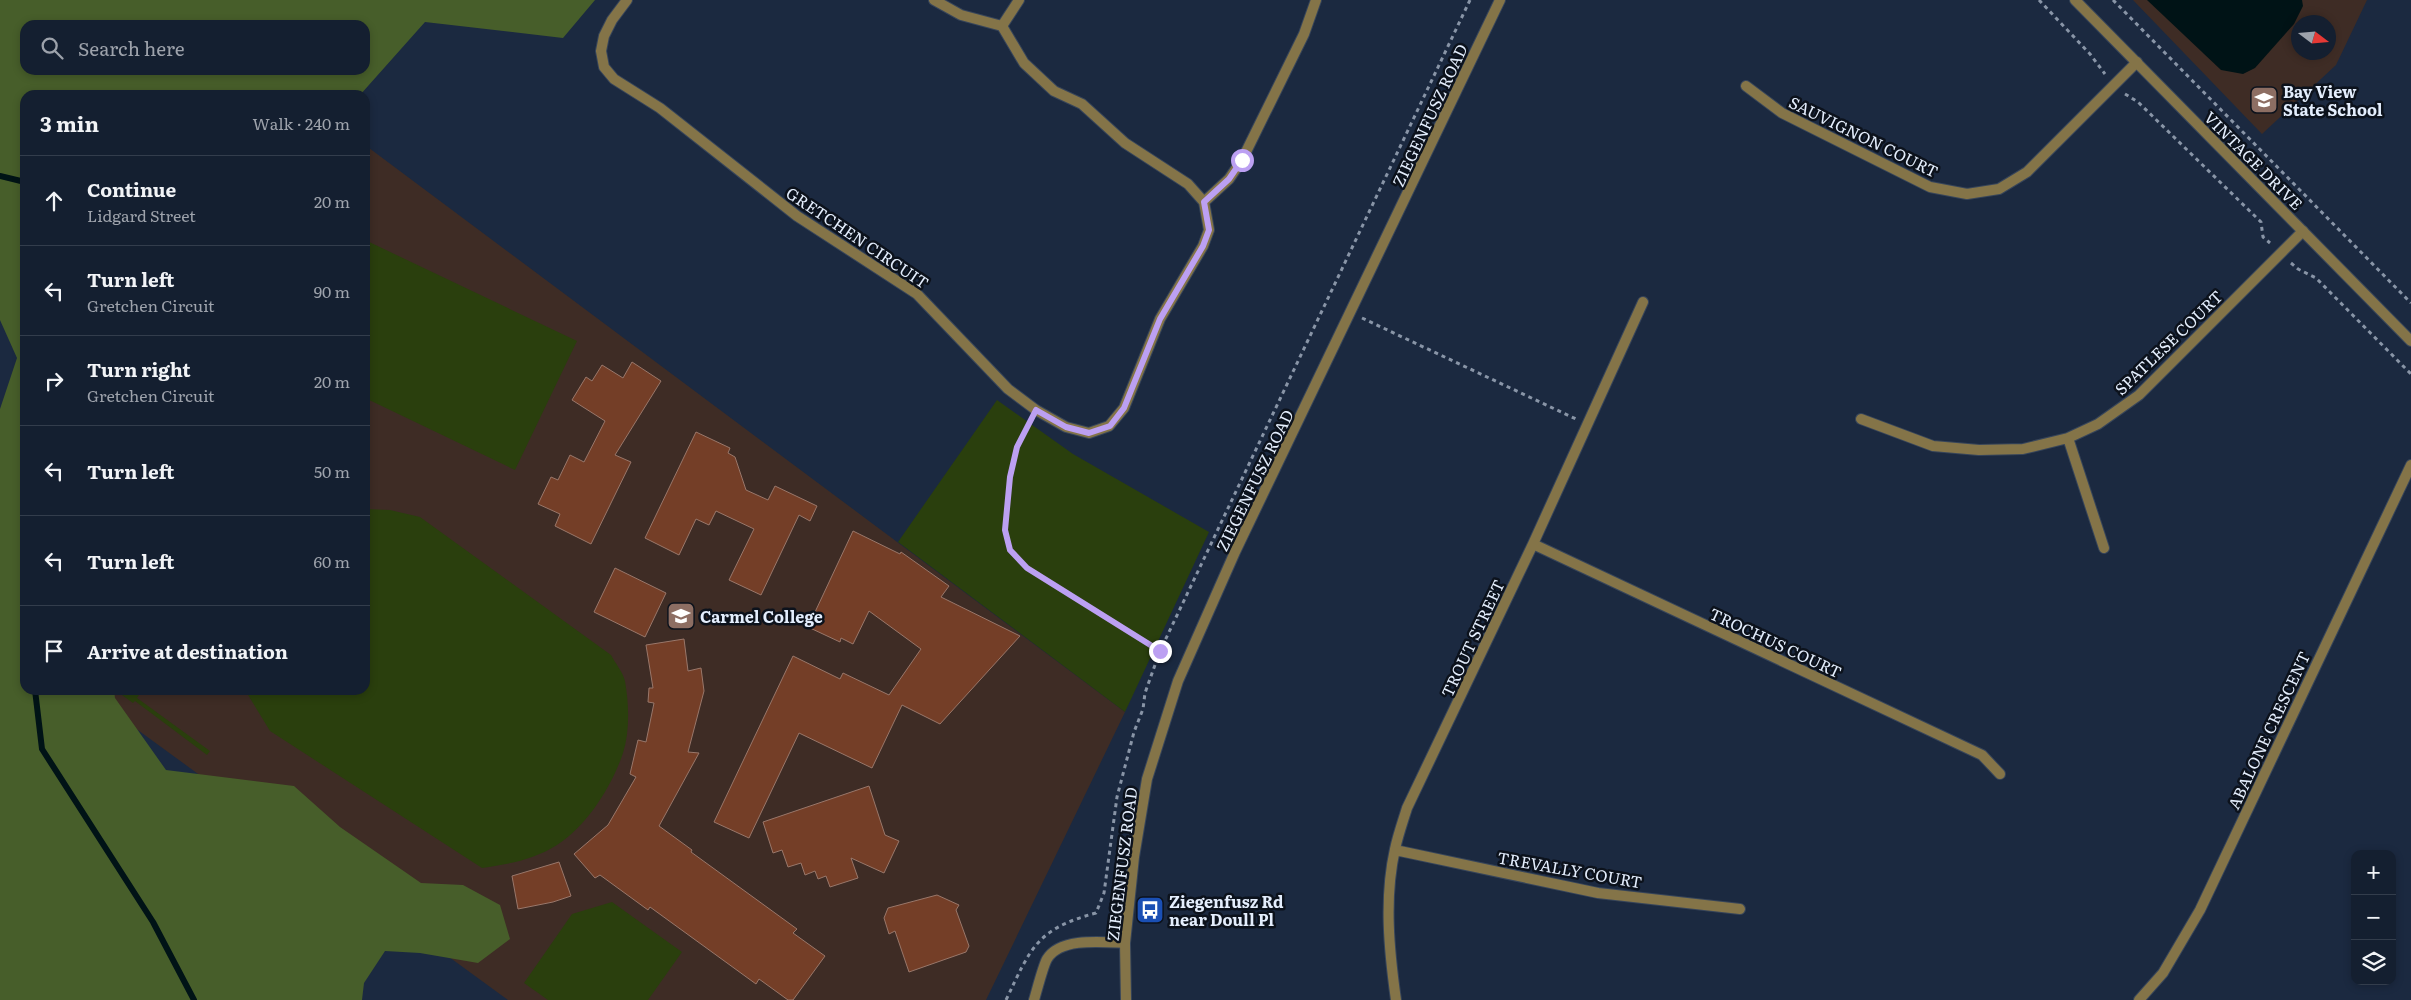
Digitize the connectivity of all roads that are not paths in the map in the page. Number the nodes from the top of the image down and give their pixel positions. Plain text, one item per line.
1 (627, 0) edge
2 (934, 0) edge
3 (1020, 0) edge
4 (1316, 0) edge
5 (1500, 0) edge
6 (2075, 0) edge
7 (1002, 26) junction
8 (2136, 62) junction
9 (1746, 86) dead end
10 (1204, 202) junction
11 (2304, 231) junction
12 (1643, 302) dead end
13 (2411, 341) edge
14 (1861, 419) dead end
15 (2068, 438) junction
16 (2411, 465) edge
17 (1533, 544) junction
18 (2104, 548) dead end
19 (2000, 774) dead end
20 (1395, 850) junction
21 (1740, 909) dead end
22 (1125, 943) junction
23 (1034, 1000) edge
24 (1126, 1000) edge
25 (1396, 1000) edge
26 (2139, 1000) edge

1 - 10 street, GRETCHEN CIRCUIT
2 - 7 street
3 - 7 street
4 - 10 street
5 - 22 street, ZIEGENFUSZ ROAD
6 - 8 street, VINTAGE DRIVE
7 - 10 street
8 - 9 street, SAUVIGNON COURT
8 - 11 street, VINTAGE DRIVE
11 - 13 street, VINTAGE DRIVE
11 - 15 street, SPATLESE COURT
12 - 17 street, TROUT STREET
14 - 15 street, SPATLESE COURT
15 - 18 street
16 - 26 street, ABALONE CRESCENT
17 - 19 street, TROCHUS COURT
17 - 20 street, TROUT STREET
20 - 21 street, TREVALLY COURT
20 - 25 street, TROUT STREET
22 - 23 street
22 - 24 street, ZIEGENFUSZ ROAD

